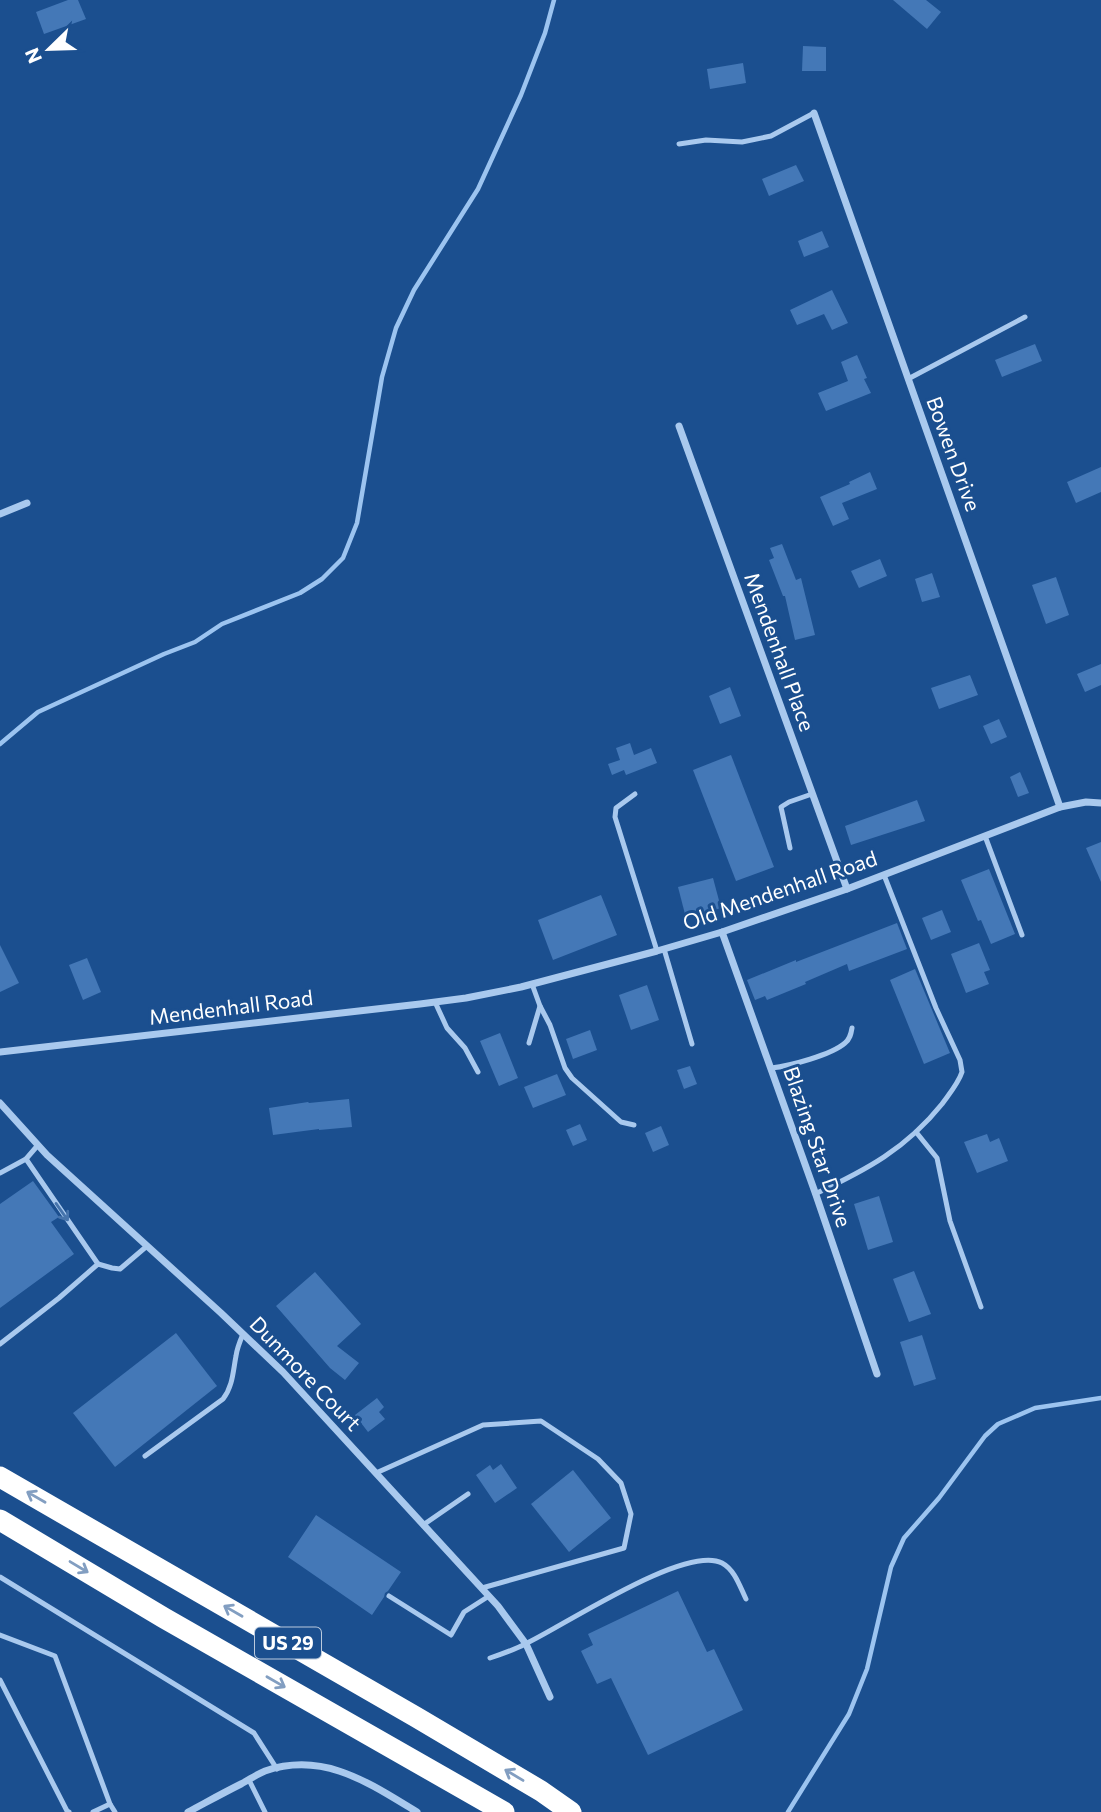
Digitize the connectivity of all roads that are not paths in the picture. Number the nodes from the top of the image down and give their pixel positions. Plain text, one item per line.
1 (814, 113) joint
2 (679, 144) dead end
3 (1025, 317) dead end
4 (908, 379) junction
5 (679, 426) dead end
6 (27, 503) dead end
7 (0, 514) edge
8 (635, 794) dead end
9 (812, 794) junction
10 (1101, 803) edge
11 (1060, 807) junction
12 (985, 836) junction
13 (790, 848) dead end
14 (884, 875) junction
15 (847, 889) junction
16 (722, 932) junction
17 (1022, 935) dead end
18 (661, 950) junction
19 (532, 984) junction
20 (466, 998) joint
21 (435, 1002) junction
22 (540, 1006) junction
23 (852, 1028) dead end
24 (529, 1043) dead end
25 (692, 1044) dead end
26 (0, 1052) edge
27 (771, 1068) junction
28 (478, 1072) dead end
29 (0, 1103) edge
30 (634, 1125) dead end
31 (916, 1132) junction
32 (38, 1145) junction
33 (26, 1159) junction
34 (0, 1173) edge
35 (816, 1194) junction
36 (147, 1246) junction
37 (98, 1264) junction
38 (981, 1307) dead end
39 (243, 1334) junction
40 (0, 1344) edge
41 (877, 1374) dead end
42 (145, 1456) dead end
43 (376, 1474) junction
44 (1, 1477) edge
45 (468, 1494) dead end
46 (0, 1520) edge
47 (423, 1525) junction
48 (0, 1577) edge
49 (482, 1588) junction
50 (389, 1596) dead end
51 (489, 1596) junction
52 (746, 1599) dead end
53 (0, 1635) edge
54 (526, 1644) junction
55 (490, 1658) dead end
56 (0, 1680) edge
57 (550, 1697) dead end
58 (277, 1769) junction
59 (249, 1780) junction
60 (110, 1804) junction
61 (69, 1812) edge
62 (93, 1812) edge
63 (115, 1812) edge
64 (188, 1812) edge
65 (265, 1812) edge
66 (417, 1812) edge
67 (504, 1812) edge
68 (571, 1812) edge

1 - 2 lane
1 - 4 street, Bowen Drive
3 - 4 lane
4 - 11 street, Bowen Drive
5 - 9 street, Mendenhall Place
6 - 7 street
8 - 18 lane
9 - 13 lane
9 - 15 street, Mendenhall Place
10 - 11 street, Old Mendenhall Road
11 - 12 street, Old Mendenhall Road
12 - 14 street, Old Mendenhall Road
12 - 17 lane
14 - 15 street, Old Mendenhall Road
14 - 31 lane
15 - 16 street, Old Mendenhall Road
16 - 18 street, Old Mendenhall Road
16 - 27 street, Blazing Star Drive
18 - 19 street, Old Mendenhall Road
18 - 25 lane
19 - 20 street, Old Mendenhall Road
19 - 22 lane
20 - 21 street, Mendenhall Road
21 - 26 street, Mendenhall Road
21 - 28 lane
22 - 24 lane
22 - 30 lane
23 - 27 lane
27 - 35 street, Blazing Star Drive
29 - 32 street, Dunmore Court
31 - 35 lane
31 - 38 lane
32 - 33 lane
32 - 36 street, Dunmore Court
33 - 34 lane
33 -> 37 lane
35 - 41 street, Blazing Star Drive
36 - 37 lane
36 - 39 street, Dunmore Court
37 - 40 lane
39 - 42 lane
39 - 43 street, Dunmore Court
43 - 47 street, Dunmore Court
43 - 49 lane
68 -> 44 highway, US 29
45 - 47 lane
46 -> 67 highway, US 29
47 - 49 street, Dunmore Court
48 - 58 lane
49 - 51 street, Dunmore Court
50 - 51 lane
51 - 54 street, Dunmore Court
52 - 54 lane
53 - 60 lane
54 - 55 lane
54 - 57 street, Dunmore Court
56 - 61 lane
58 - 59 street
58 - 66 street
59 - 64 street
59 - 65 lane
60 - 62 lane
60 - 63 lane

